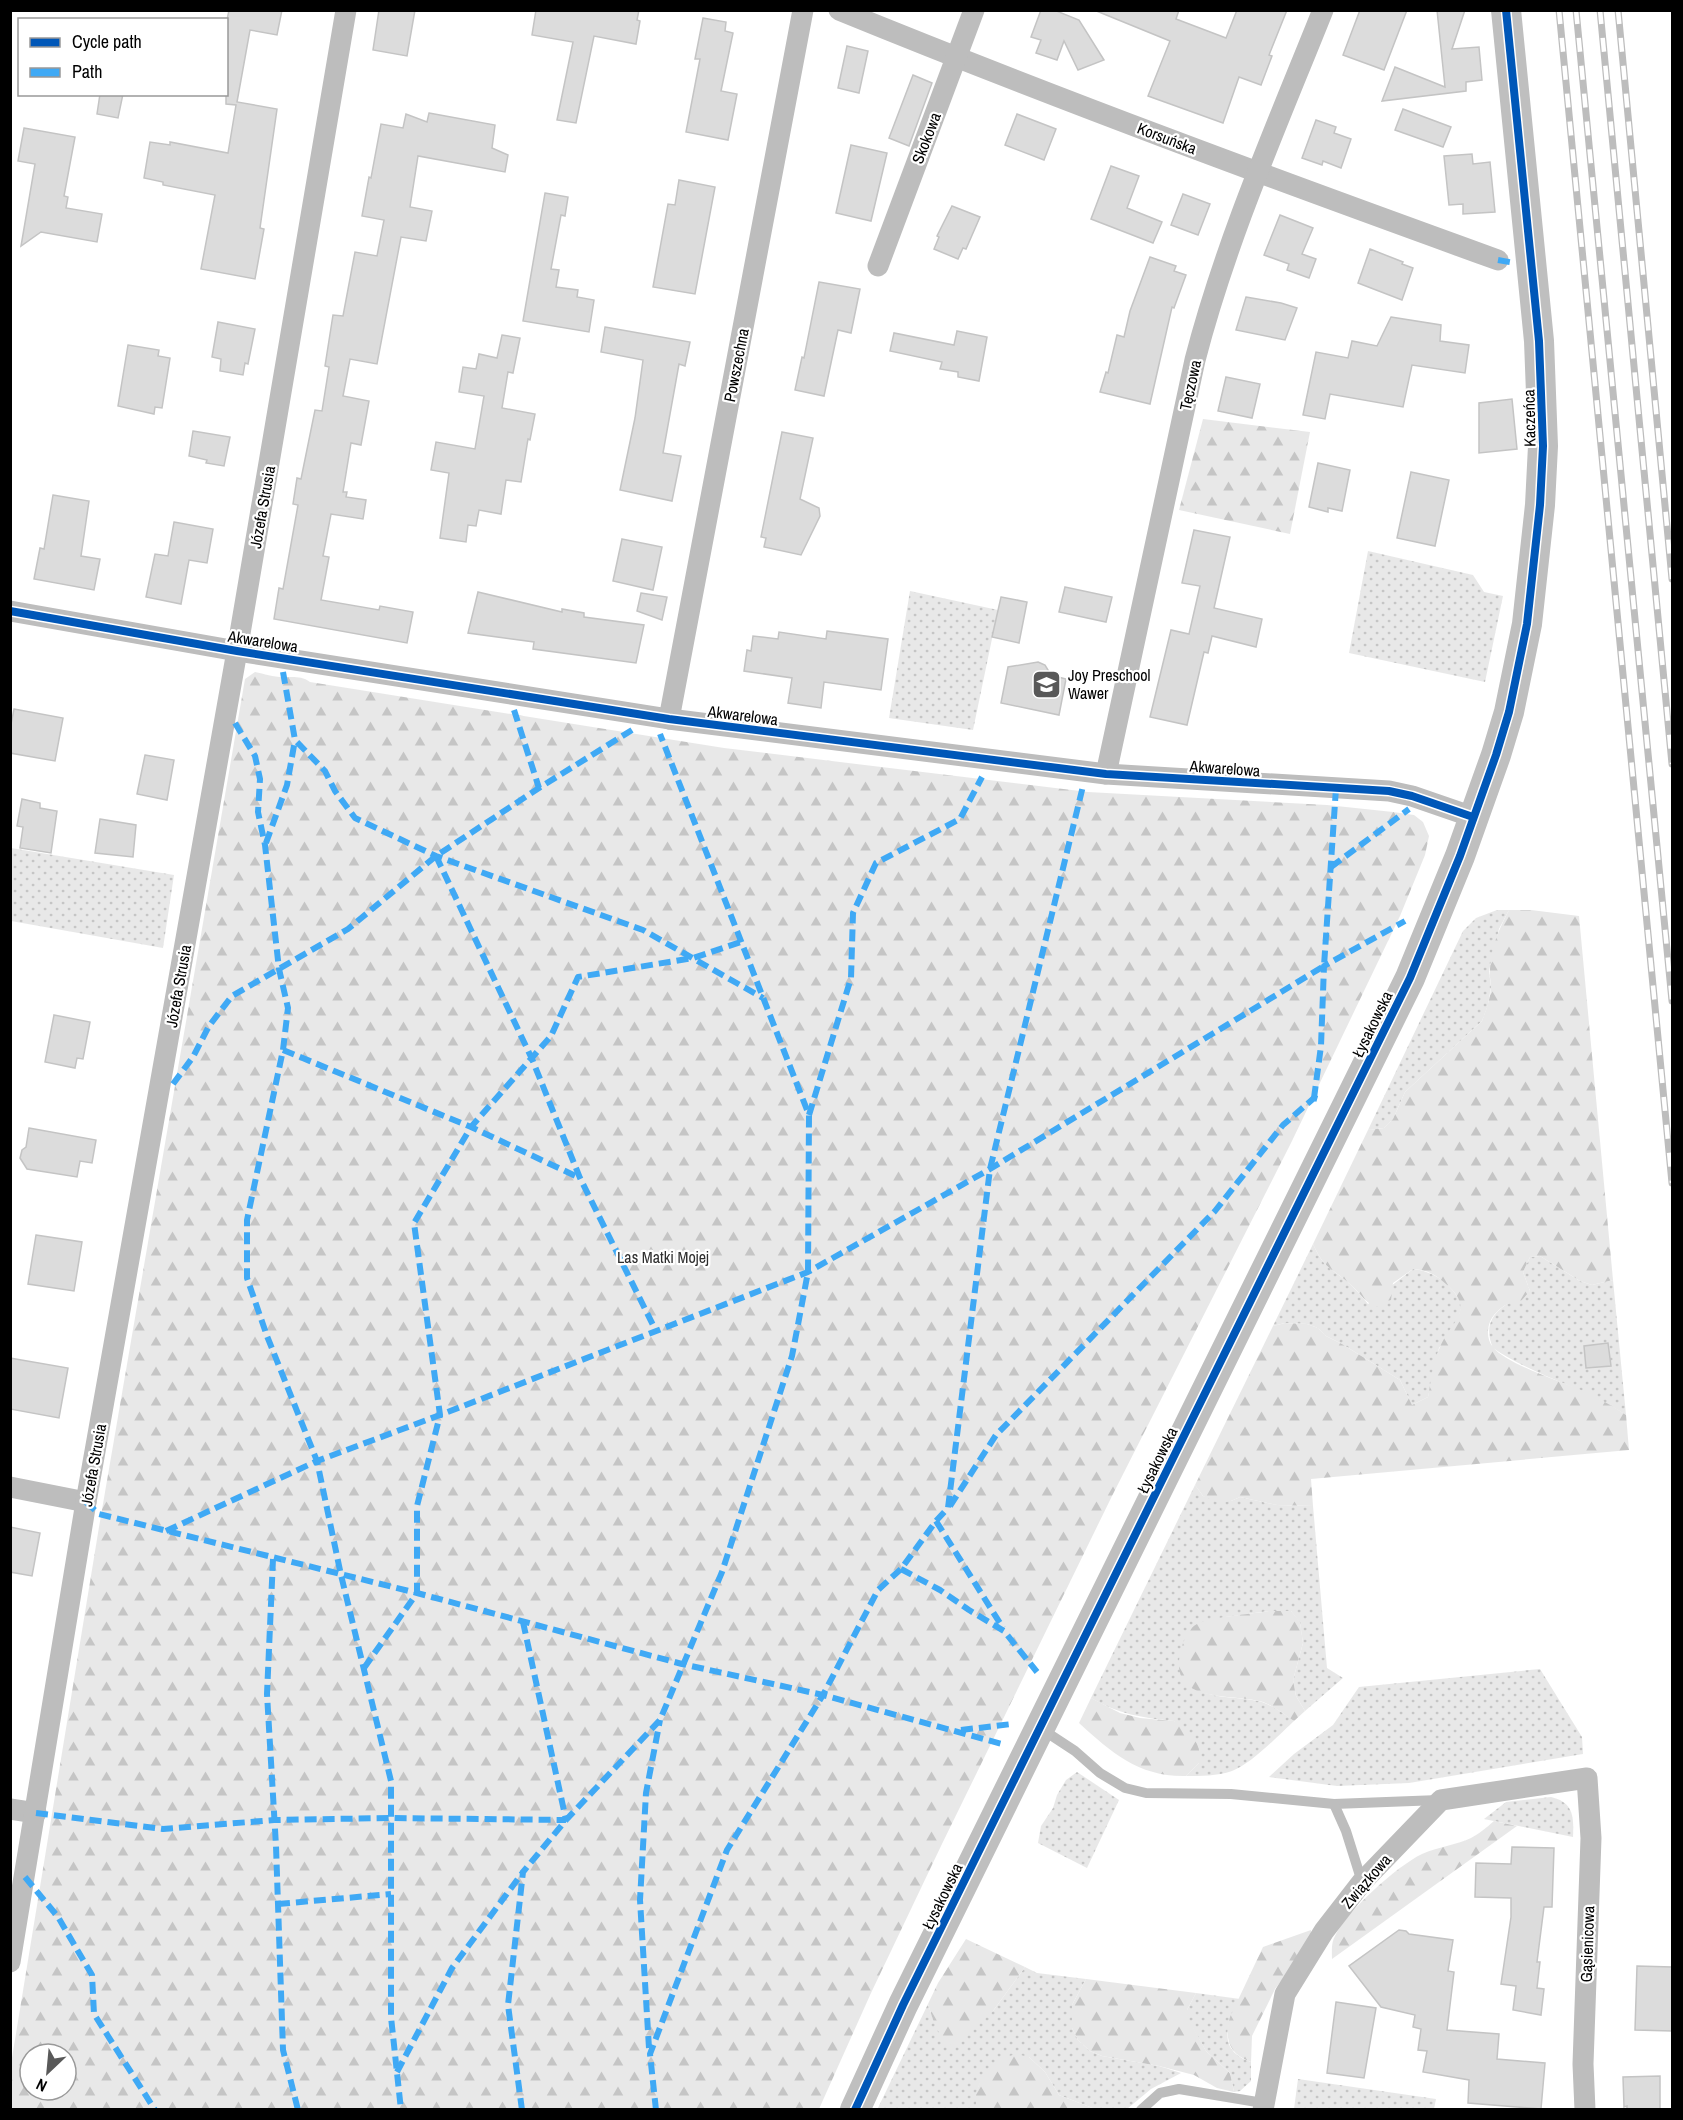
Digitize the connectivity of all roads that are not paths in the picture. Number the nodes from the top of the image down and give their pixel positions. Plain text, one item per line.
1 (346, 10) edge
2 (803, 10) edge
3 (840, 10) edge
4 (974, 10) edge
5 (1323, 10) edge
6 (1506, 10) edge
7 (956, 58) junction
8 (1258, 173) junction
9 (1498, 260) dead end
10 (878, 266) dead end
11 (10, 611) edge
12 (237, 651) junction
13 (669, 719) junction
14 (1106, 774) junction
15 (1473, 817) junction
16 (10, 1487) edge
17 (86, 1502) junction
18 (1040, 1728) junction
19 (1441, 1800) junction
20 (1334, 1804) junction
21 (10, 1809) edge
22 (36, 1813) junction
23 (1362, 1882) junction
24 (10, 1962) edge
25 (1263, 2106) edge
26 (855, 2109) edge
27 (1141, 2109) edge
28 (1585, 2109) edge

1 - 12 street, Józefa Strusia
2 - 13 street, Powszechna
3 - 7 street, Korsuńska
4 - 7 street, Skokowa
5 - 8 street, Tęczowa
6 - 15 street, Kaczeńca
7 - 8 street, Korsuńska
7 - 10 street, Skokowa
8 - 9 street, Korsuńska
8 - 14 street, Tęczowa
11 - 12 street, Akwarelowa
12 - 13 street, Akwarelowa
12 - 17 street, Józefa Strusia
13 - 14 street, Akwarelowa
14 - 15 street, Akwarelowa
15 - 18 street, Łysakowska
16 - 17 street
17 - 22 street, Józefa Strusia
18 - 20 lane
18 - 26 street, Łysakowska
19 - 20 lane
19 - 23 street, Związkowa
19 - 28 street, Gąsienicowa
20 - 23 lane
21 - 22 street
22 - 24 street, Józefa Strusia
23 - 25 street, Związkowa
25 - 27 lane

